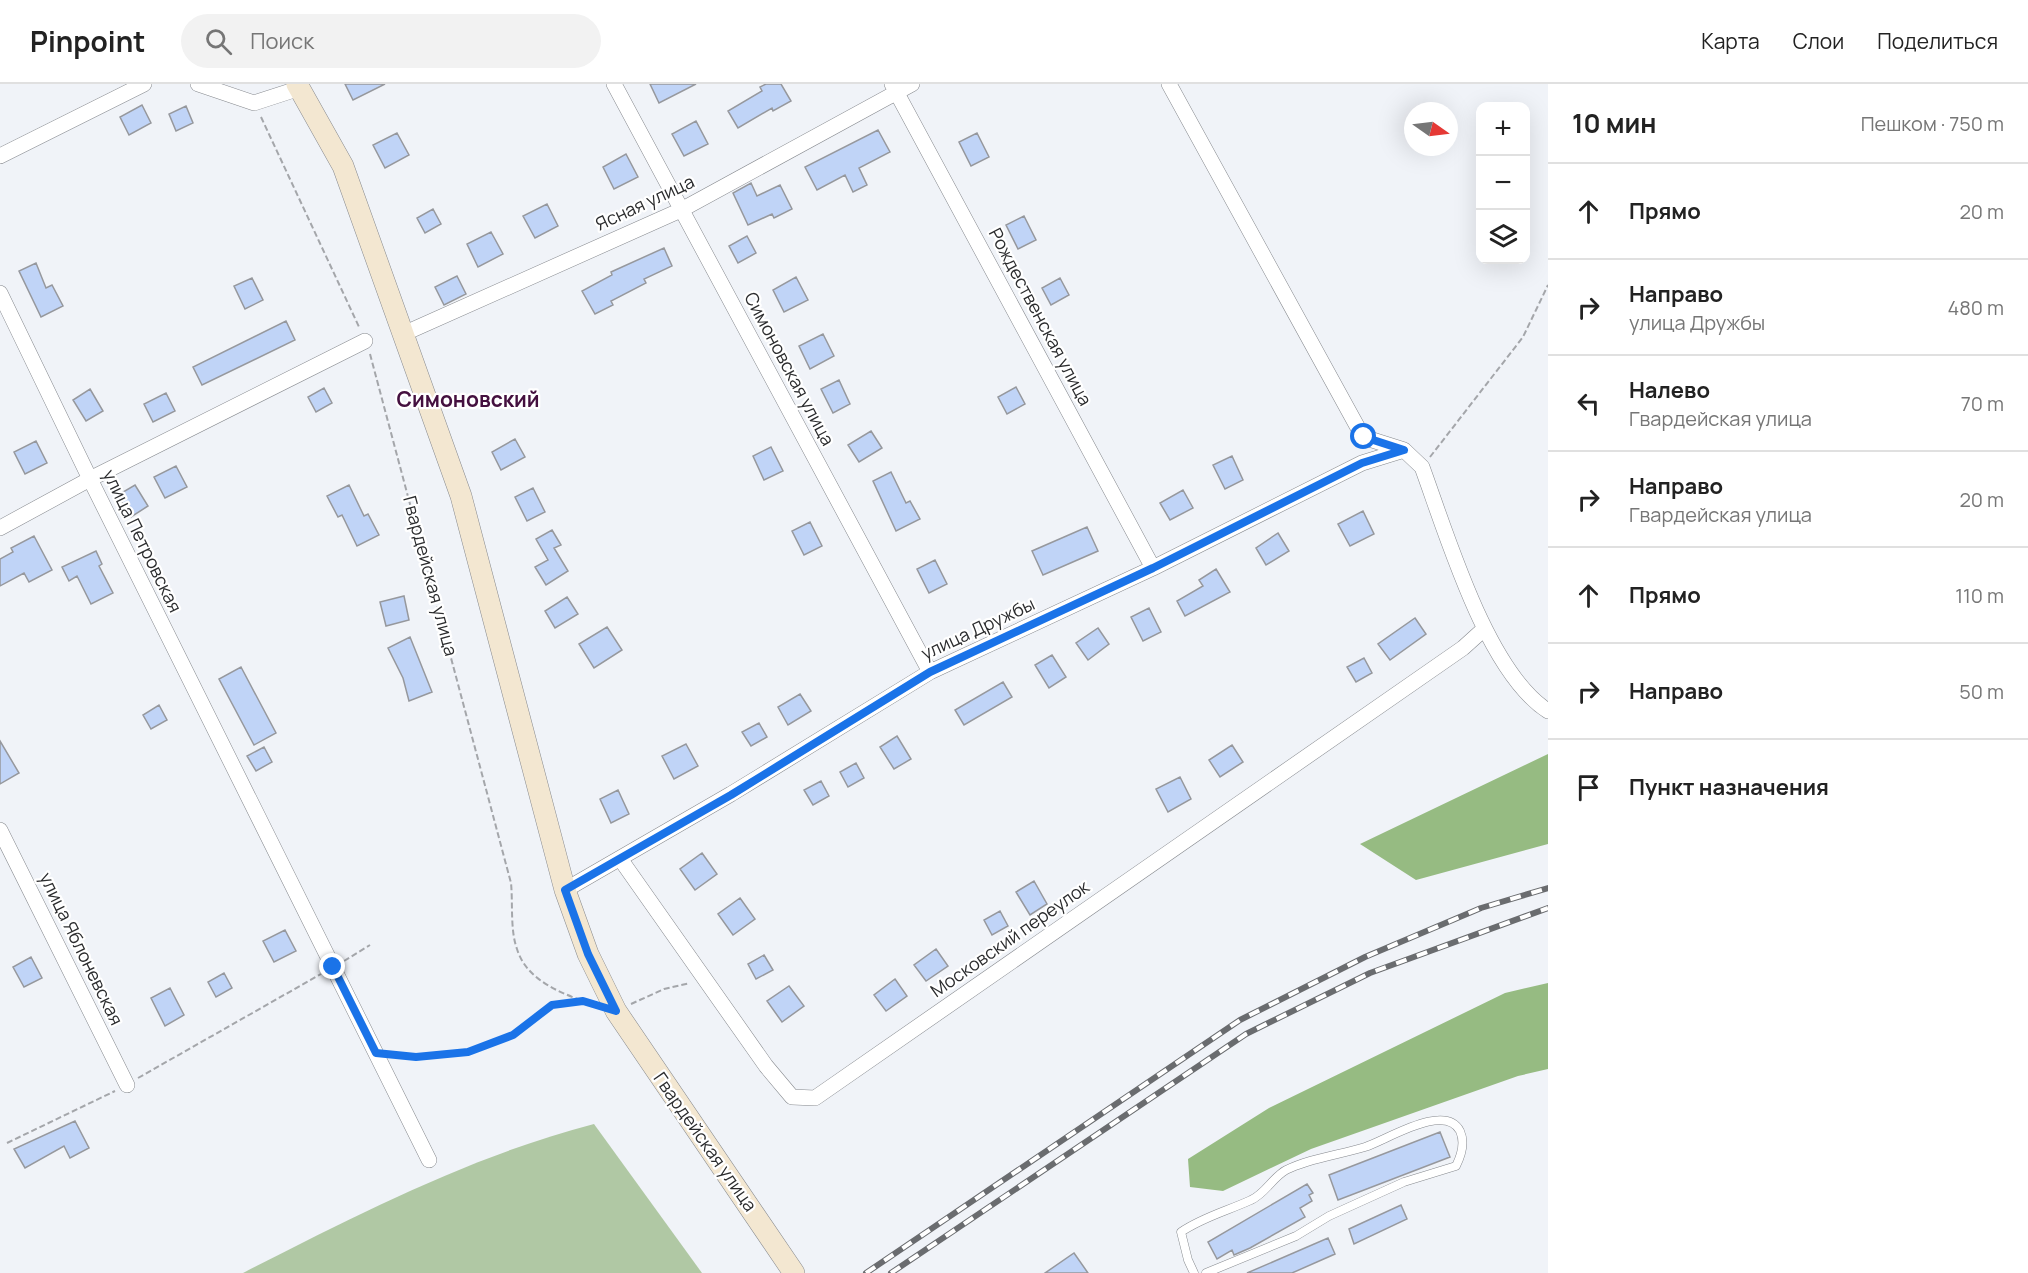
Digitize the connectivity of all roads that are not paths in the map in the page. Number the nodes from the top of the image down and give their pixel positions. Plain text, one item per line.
1 (144, 84) edge
2 (199, 84) edge
3 (614, 84) edge
4 (912, 84) edge
5 (1169, 84) edge
6 (299, 86) edge
7 (894, 88) edge
8 (0, 156) edge
9 (681, 210) junction
10 (0, 293) edge
11 (403, 334) junction
12 (365, 341) road end
13 (1404, 450) junction
14 (90, 479) junction
15 (0, 528) edge
16 (1153, 568) junction
17 (1484, 629) junction
18 (930, 672) junction
19 (1548, 711) edge
20 (0, 830) edge
21 (621, 860) junction
22 (565, 890) junction
23 (127, 1085) road end
24 (429, 1160) dead end
25 (794, 1273) edge
26 (1194, 1273) edge
27 (1206, 1273) edge

1 - 8 street
2 - 6 street
3 - 9 street, Симоновская улица
4 - 7 street, Ясная улица
5 - 13 street
6 - 11 street, Гвардейская улица
7 - 9 street, Ясная улица
7 - 16 street, Рождественская улица
9 - 11 street, Ясная улица
9 - 18 street, Симоновская улица
10 - 14 street, улица Петровская
11 - 22 street, Гвардейская улица
12 - 14 street
13 - 16 street, улица Дружбы
13 - 17 street
14 - 15 street
14 - 24 street, улица Петровская
16 - 18 street, улица Дружбы
17 - 19 street
17 - 21 street, Московский переулок
18 - 21 street, улица Дружбы
20 - 23 street, улица Яблоневская
21 - 22 street, улица Дружбы
22 - 25 street, Гвардейская улица
26 - 27 lane

